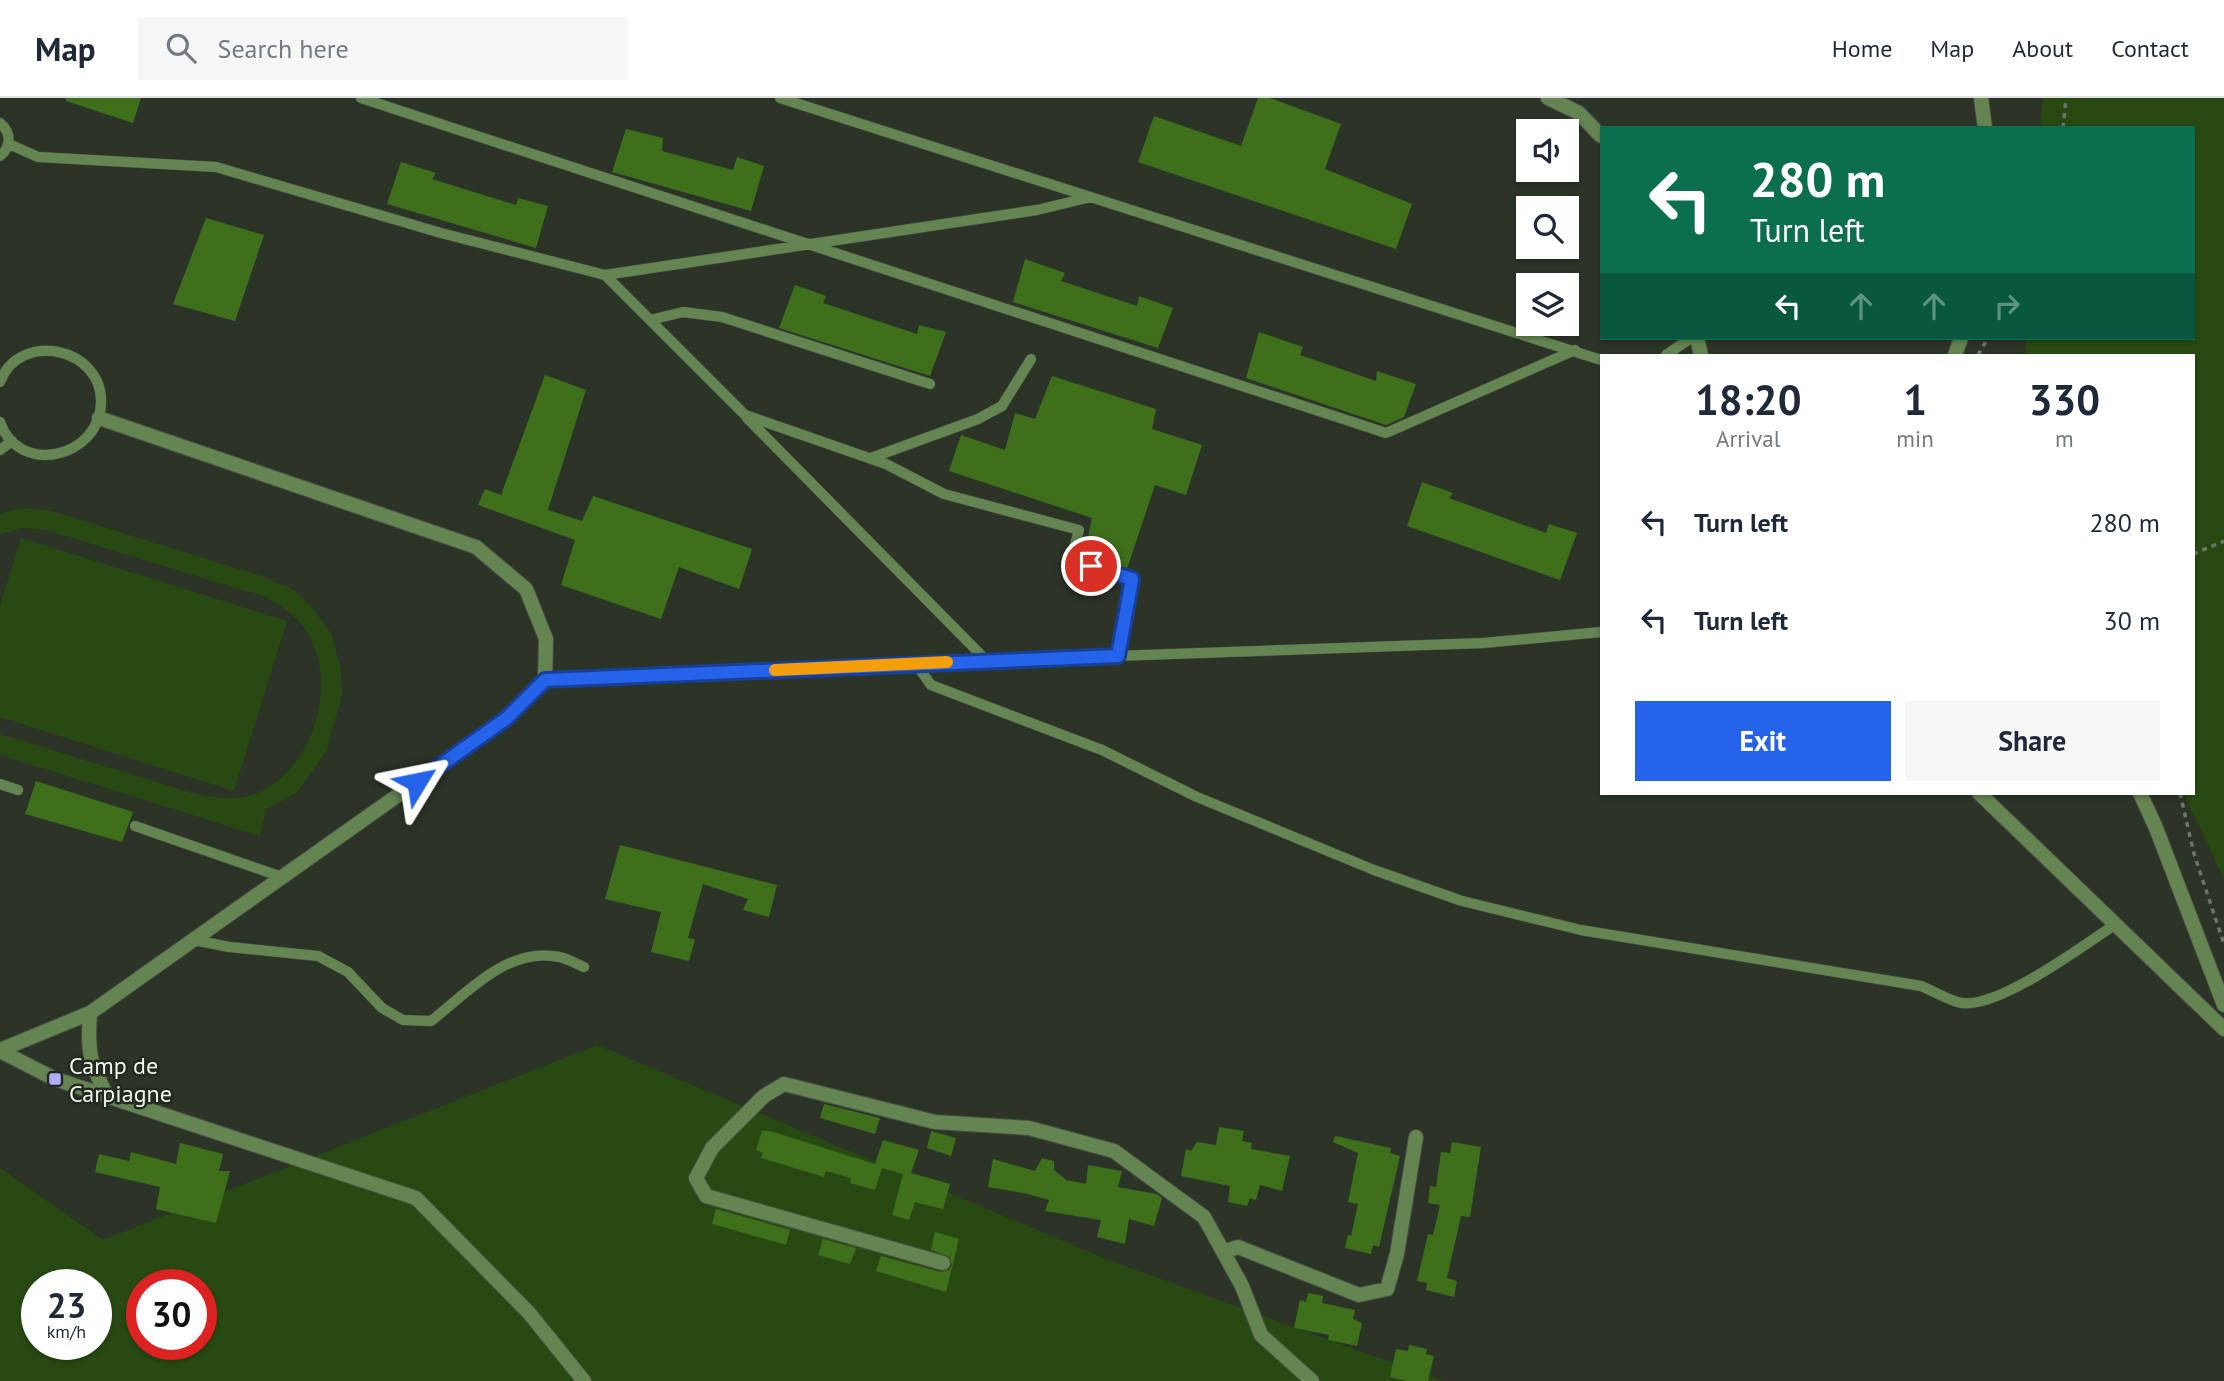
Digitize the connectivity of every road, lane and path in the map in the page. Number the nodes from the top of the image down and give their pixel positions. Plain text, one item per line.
1 (361, 98) edge
2 (780, 98) edge
3 (1548, 98) edge
4 (1981, 98) edge
5 (2066, 98) edge
6 (0, 123) edge
7 (1985, 126) edge
8 (2063, 126) edge
9 (1600, 135) edge
10 (9, 144) junction
11 (0, 156) edge
12 (1091, 197) junction
13 (813, 245) junction
14 (606, 275) junction
15 (650, 320) junction
16 (1688, 340) edge
17 (1575, 350) junction
18 (1667, 354) edge
19 (1031, 359) dead end
20 (1600, 360) edge
21 (0, 382) edge
22 (930, 384) dead end
23 (745, 415) junction
24 (99, 418) junction
25 (0, 422) edge
26 (12, 441) junction
27 (0, 450) edge
28 (871, 458) junction
29 (2224, 541) edge
30 (2195, 553) edge
31 (1600, 632) edge
32 (1118, 656) junction
33 (987, 661) junction
34 (916, 664) junction
35 (545, 680) junction
36 (0, 784) edge
37 (18, 790) dead end
38 (1981, 795) edge
39 (2141, 795) edge
40 (2180, 795) edge
41 (135, 827) dead end
42 (282, 877) junction
43 (2116, 925) junction
44 (194, 940) junction
45 (2224, 944) edge
46 (584, 967) dead end
47 (2224, 1005) edge
48 (90, 1013) junction
49 (2224, 1029) edge
50 (0, 1051) edge
51 (107, 1096) junction
52 (1416, 1137) dead end
53 (1223, 1252) junction
54 (943, 1263) dead end
55 (583, 1381) edge
56 (1312, 1381) edge

1 - 13 lane
2 - 12 lane
3 - 9 street
4 - 7 street
5 - 8 path
6 - 10 lane
10 - 11 lane
10 - 14 lane
12 - 13 lane
12 - 17 lane
13 - 14 lane
13 - 17 lane
14 - 15 lane
15 - 22 lane
15 - 23 lane
16 - 18 lane
17 - 20 lane
19 - 28 lane
21 - 24 lane
23 - 28 lane
23 - 33 lane
24 - 26 lane
24 - 35 street
25 - 26 lane
26 - 27 lane
28 - 32 lane
29 - 30 path
31 - 32 lane
32 - 33 lane
33 - 34 lane
34 - 35 lane
34 - 43 lane
35 - 42 street
36 - 37 lane
38 - 43 street
39 - 47 street
40 - 45 path
41 - 42 lane
42 - 44 street
43 - 49 street
44 - 46 lane
44 - 48 street
48 - 50 street
48 - 51 street
50 - 51 street
51 - 55 street
52 - 53 street
53 - 54 street
53 - 56 street

